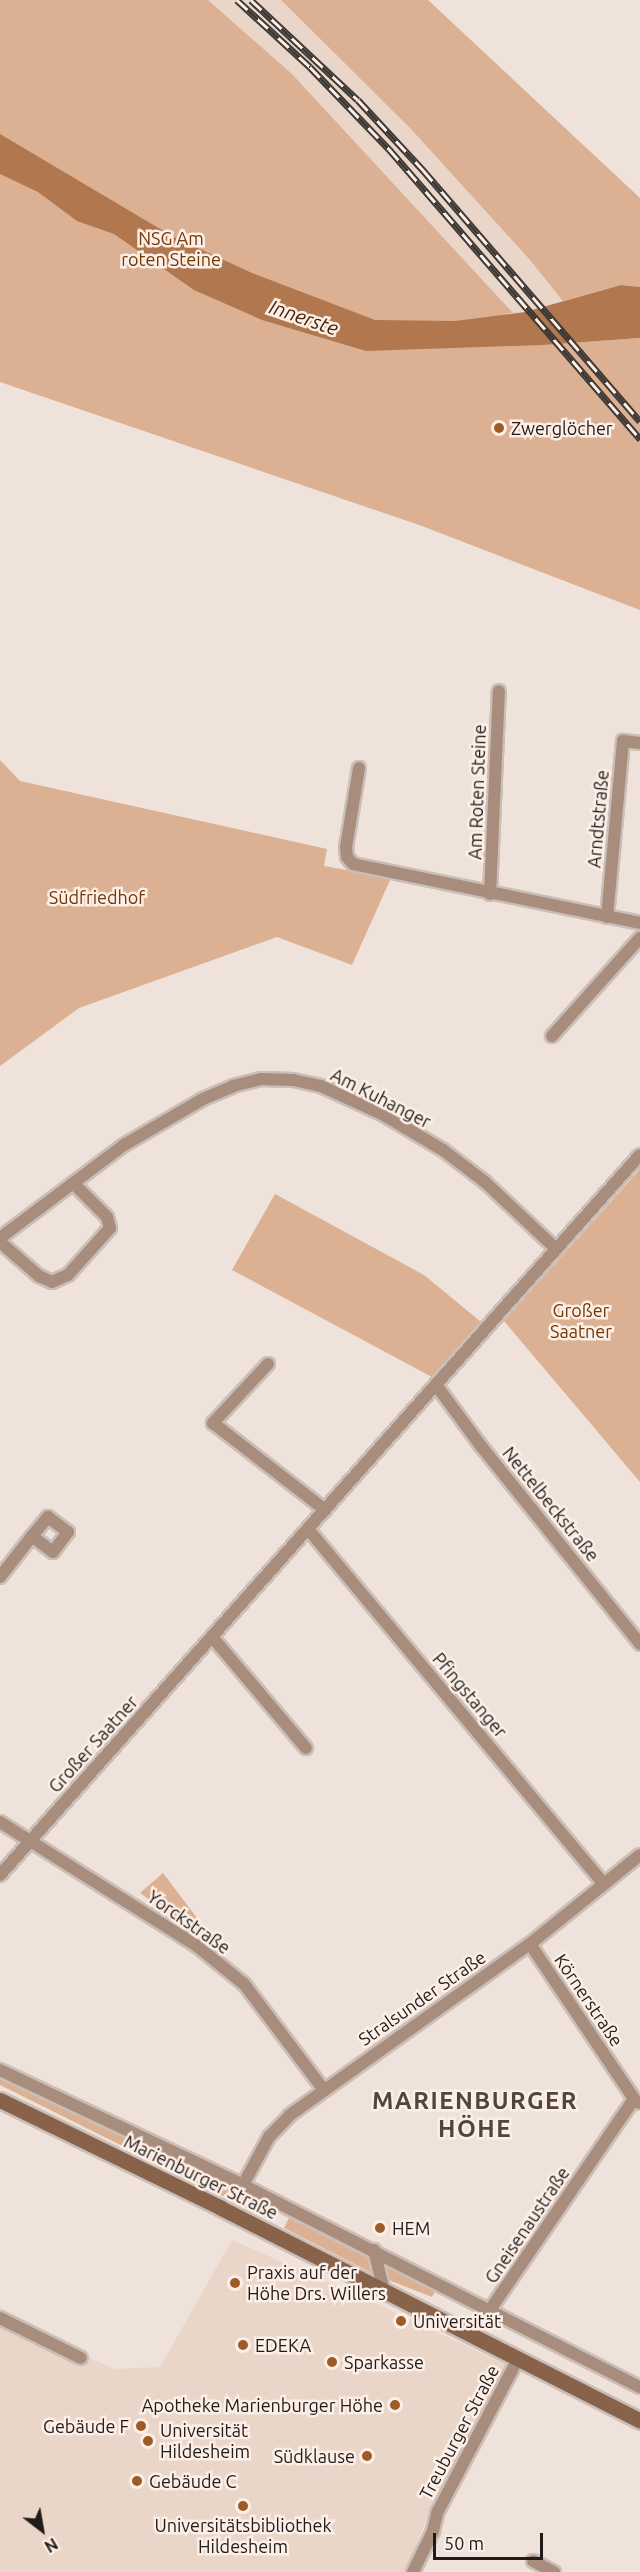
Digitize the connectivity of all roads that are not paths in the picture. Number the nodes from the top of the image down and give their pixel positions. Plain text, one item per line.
1 (499, 692) dead end
2 (640, 743) edge
3 (359, 768) dead end
4 (490, 894) junction
5 (607, 916) junction
6 (640, 923) edge
7 (640, 938) edge
8 (552, 1036) dead end
9 (640, 1155) edge
10 (74, 1184) junction
11 (0, 1240) edge
12 (556, 1249) junction
13 (268, 1364) dead end
14 (436, 1385) junction
15 (325, 1510) junction
16 (308, 1529) junction
17 (32, 1536) dead end
18 (0, 1577) edge
19 (213, 1638) junction
20 (640, 1644) edge
21 (306, 1748) dead end
22 (0, 1822) edge
23 (30, 1841) junction
24 (640, 1855) edge
25 (0, 1875) edge
26 (604, 1884) junction
27 (530, 1944) junction
28 (0, 2070) edge
29 (324, 2090) junction
30 (0, 2100) edge
31 (637, 2102) edge
32 (243, 2185) junction
33 (374, 2250) junction
34 (384, 2291) junction
35 (490, 2310) junction
36 (0, 2318) edge
37 (81, 2358) dead end
38 (518, 2359) junction
39 (640, 2387) edge
40 (640, 2421) edge
41 (533, 2561) dead end
42 (413, 2572) edge
43 (554, 2572) edge

1 - 4 street, Am Roten Steine
2 - 5 street, Arndtstraße
3 - 4 street
4 - 5 street
5 - 6 street
7 - 8 street
9 - 12 street, Großer Saatner
10 - 11 street, Am Kuhanger
10 - 11 street, Am Kuhanger
10 - 12 street, Am Kuhanger
12 - 14 street, Großer Saatner
13 - 15 street
14 - 15 street, Großer Saatner
14 - 20 street, Nettelbeckstraße
15 - 16 street, Großer Saatner
16 - 19 street, Großer Saatner
16 - 26 street, Pfingstanger
17 - 18 street
19 - 21 street
19 - 23 street, Großer Saatner
22 - 23 street, Yorckstraße
23 - 25 street, Großer Saatner
23 - 29 street, Yorckstraße
24 - 26 street, Stralsunder Straße
26 - 27 street, Stralsunder Straße
27 - 29 street, Stralsunder Straße
27 - 31 street, Körnerstraße
28 - 32 street, Marienburger Straße
29 - 32 street, Stralsunder Straße
30 - 34 main road, Marienburger Straße
31 - 35 street, Gneisenaustraße
32 - 33 street, Marienburger Straße
33 - 34 street
33 - 35 street, Marienburger Straße
34 - 38 main road, Marienburger Straße
35 - 39 street, Marienburger Straße
36 - 37 street
38 - 40 main road, Marienburger Straße
38 - 42 street, Treuburger Straße
41 - 43 street

